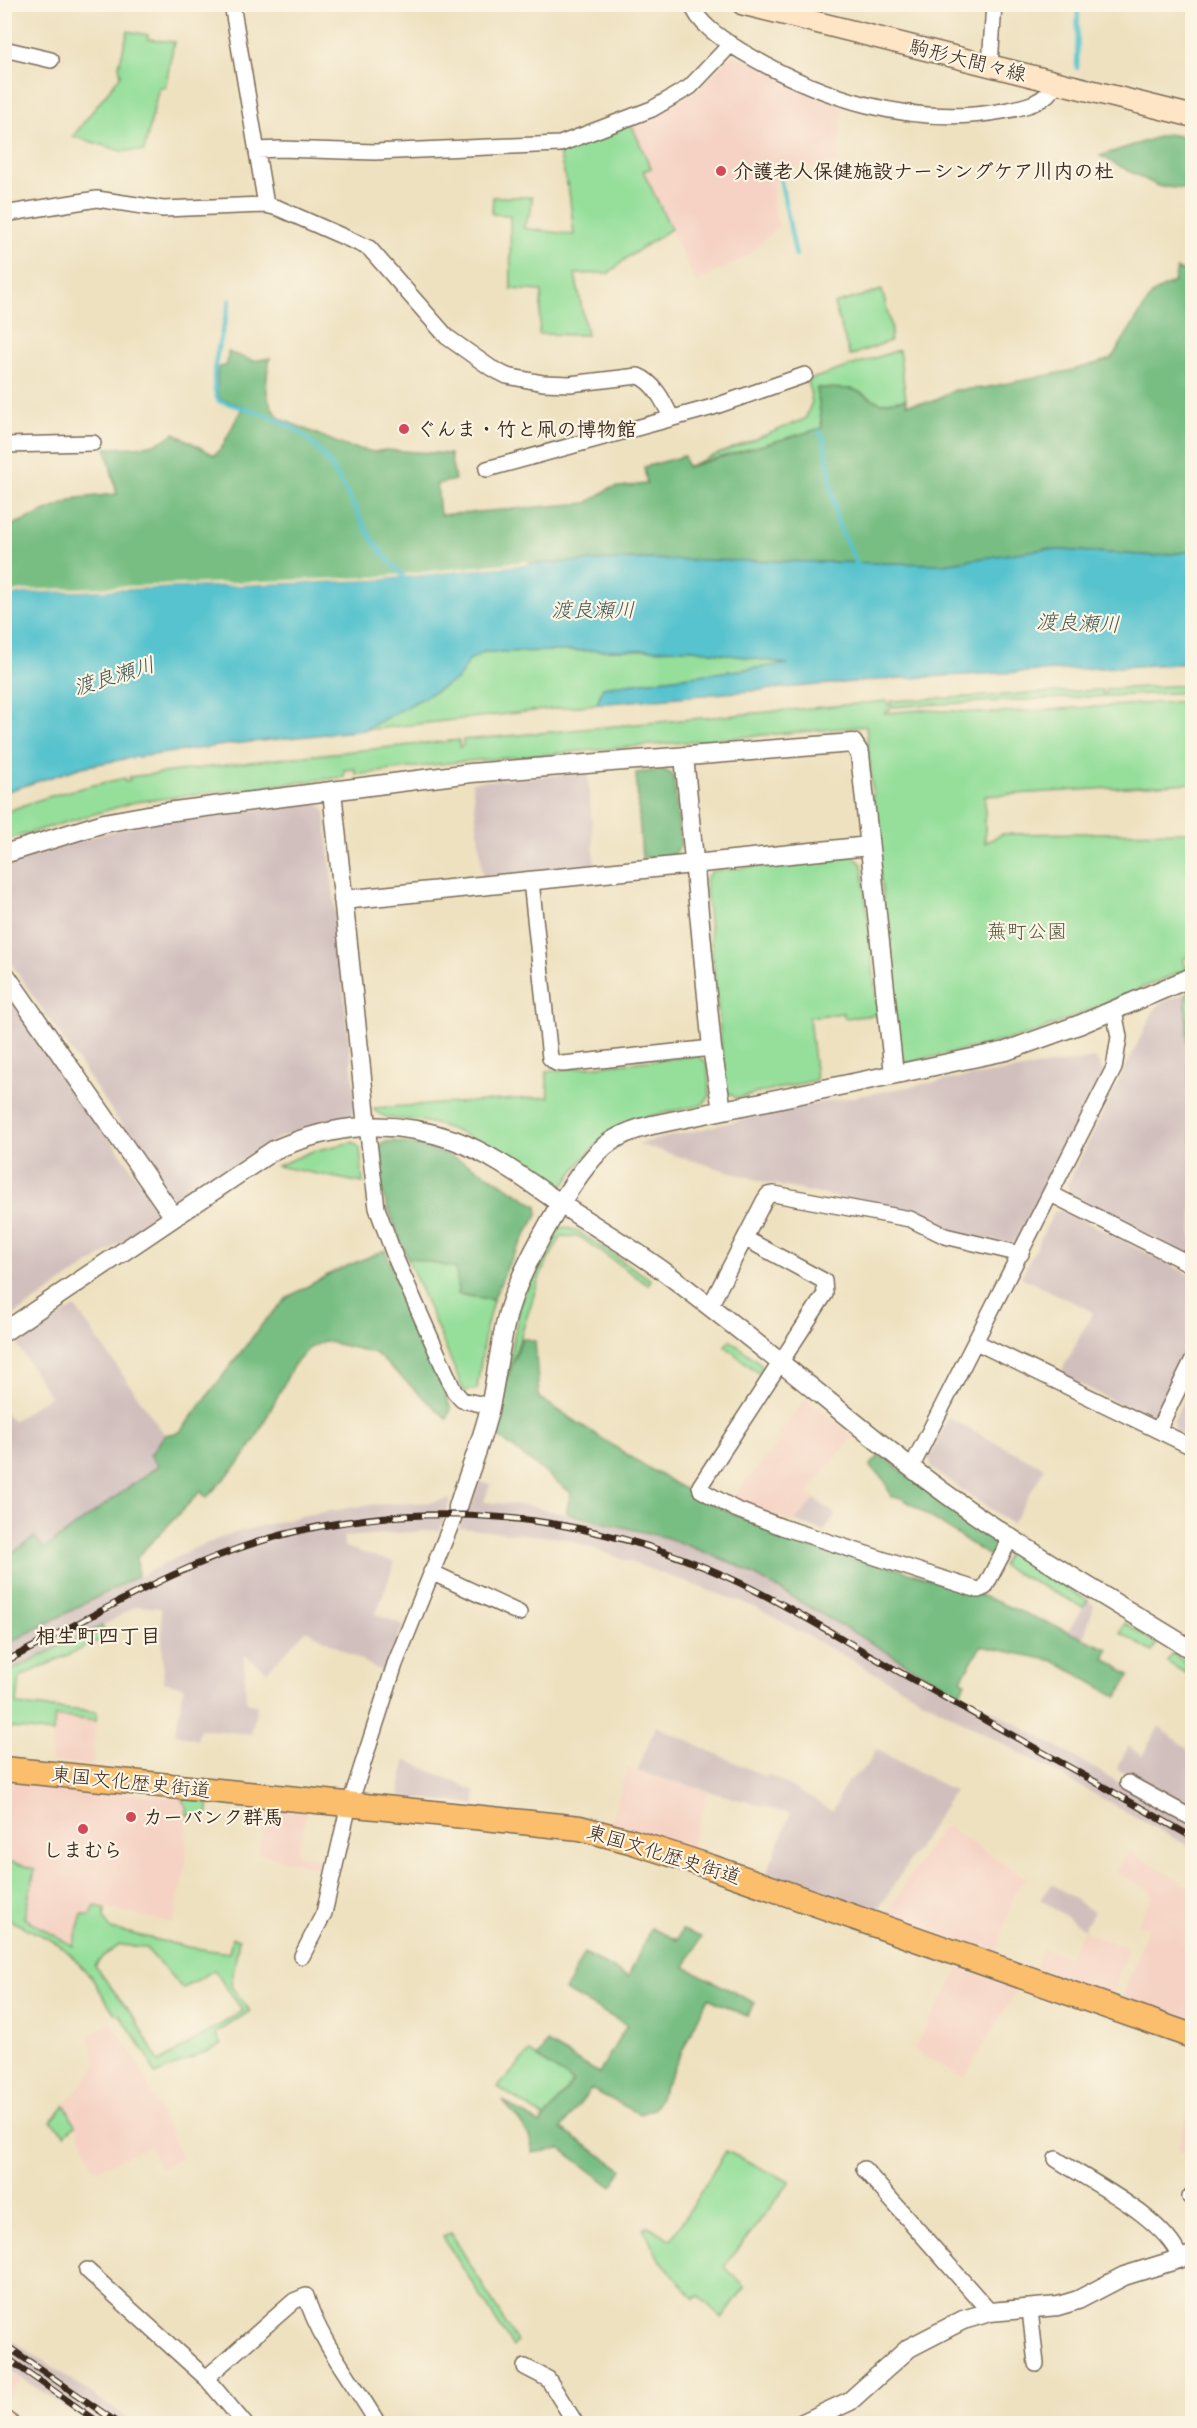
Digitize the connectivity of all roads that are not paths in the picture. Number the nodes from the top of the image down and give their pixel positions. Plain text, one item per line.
1 (232, 4) edge
2 (692, 4) edge
3 (743, 4) edge
4 (994, 4) edge
5 (731, 44) junction
6 (4, 49) edge
7 (51, 60) dead end
8 (990, 65) junction
9 (1057, 82) junction
10 (1192, 116) edge
11 (257, 150) junction
12 (266, 205) junction
13 (4, 214) edge
14 (805, 375) dead end
15 (670, 417) junction
16 (93, 443) dead end
17 (4, 445) edge
18 (487, 469) dead end
19 (684, 756) junction
20 (332, 791) junction
21 (869, 846) junction
22 (4, 854) edge
23 (695, 864) junction
24 (531, 881) junction
25 (343, 900) junction
26 (4, 973) edge
27 (1192, 977) edge
28 (1114, 1011) junction
29 (712, 1048) junction
30 (894, 1074) junction
31 (722, 1110) junction
32 (367, 1126) junction
33 (1052, 1194) junction
34 (562, 1204) junction
35 (174, 1217) junction
36 (746, 1239) junction
37 (1021, 1254) junction
38 (1192, 1265) edge
39 (710, 1306) junction
40 (4, 1332) edge
41 (976, 1342) junction
42 (1192, 1361) edge
43 (781, 1362) junction
44 (490, 1406) junction
45 (1158, 1430) junction
46 (1192, 1447) edge
47 (910, 1468) junction
48 (458, 1507) joint
49 (1011, 1537) junction
50 (431, 1572) junction
51 (519, 1613) dead end
52 (1192, 1650) edge
53 (4, 1769) edge
54 (1128, 1783) dead end
55 (350, 1804) junction
56 (1192, 1818) edge
57 (302, 1956) dead end
58 (1192, 2036) edge
59 (1056, 2159) dead end
60 (864, 2169) dead end
61 (1186, 2256) edge
62 (87, 2270) dead end
63 (1030, 2310) junction
64 (990, 2312) junction
65 (1036, 2364) dead end
66 (525, 2367) dead end
67 (206, 2378) junction
68 (4, 2421) edge
69 (8, 2424) edge
70 (245, 2424) edge
71 (378, 2424) edge
72 (576, 2424) edge
73 (801, 2424) edge

1 - 11 street
2 - 5 street
3 - 8 main road, 駒形大間々線
4 - 8 street
5 - 9 street
5 - 11 street
6 - 7 street
8 - 9 main road, 駒形大間々線
9 - 10 main road, 駒形大間々線
11 - 12 street
12 - 13 street
12 - 15 street
14 - 15 street
15 - 18 street
16 - 17 street
19 - 20 street
19 - 21 street
19 - 23 street
20 - 22 street
20 - 25 street
21 - 23 street
21 - 30 street
23 - 24 street
23 - 29 street
24 - 25 street
24 - 29 street
25 - 32 street
26 - 35 street
27 - 28 street
28 - 30 street
28 - 33 street
29 - 31 street
30 - 31 street
31 - 34 street
32 - 34 street
32 - 35 street
32 - 44 street
33 - 37 street
33 - 38 street
34 - 39 street
34 - 44 street
35 - 40 street
36 - 37 street
36 - 39 street
36 - 43 street
37 - 41 street
39 - 43 street
41 - 45 street
41 - 47 street
42 - 45 street
43 - 47 street
43 - 49 street
44 - 48 street
45 - 46 street
47 - 49 street
48 - 50 street
49 - 52 street
50 - 51 street
50 - 55 street
53 - 55 highway, 東国文化歴史街道
54 - 56 street
55 - 57 street
55 - 58 highway, 東国文化歴史街道
59 - 61 street
60 - 64 street
61 - 63 street
62 - 67 street
63 - 64 street
63 - 65 street
64 - 73 street
66 - 72 street
67 - 70 street
67 - 71 street
68 - 69 main road

